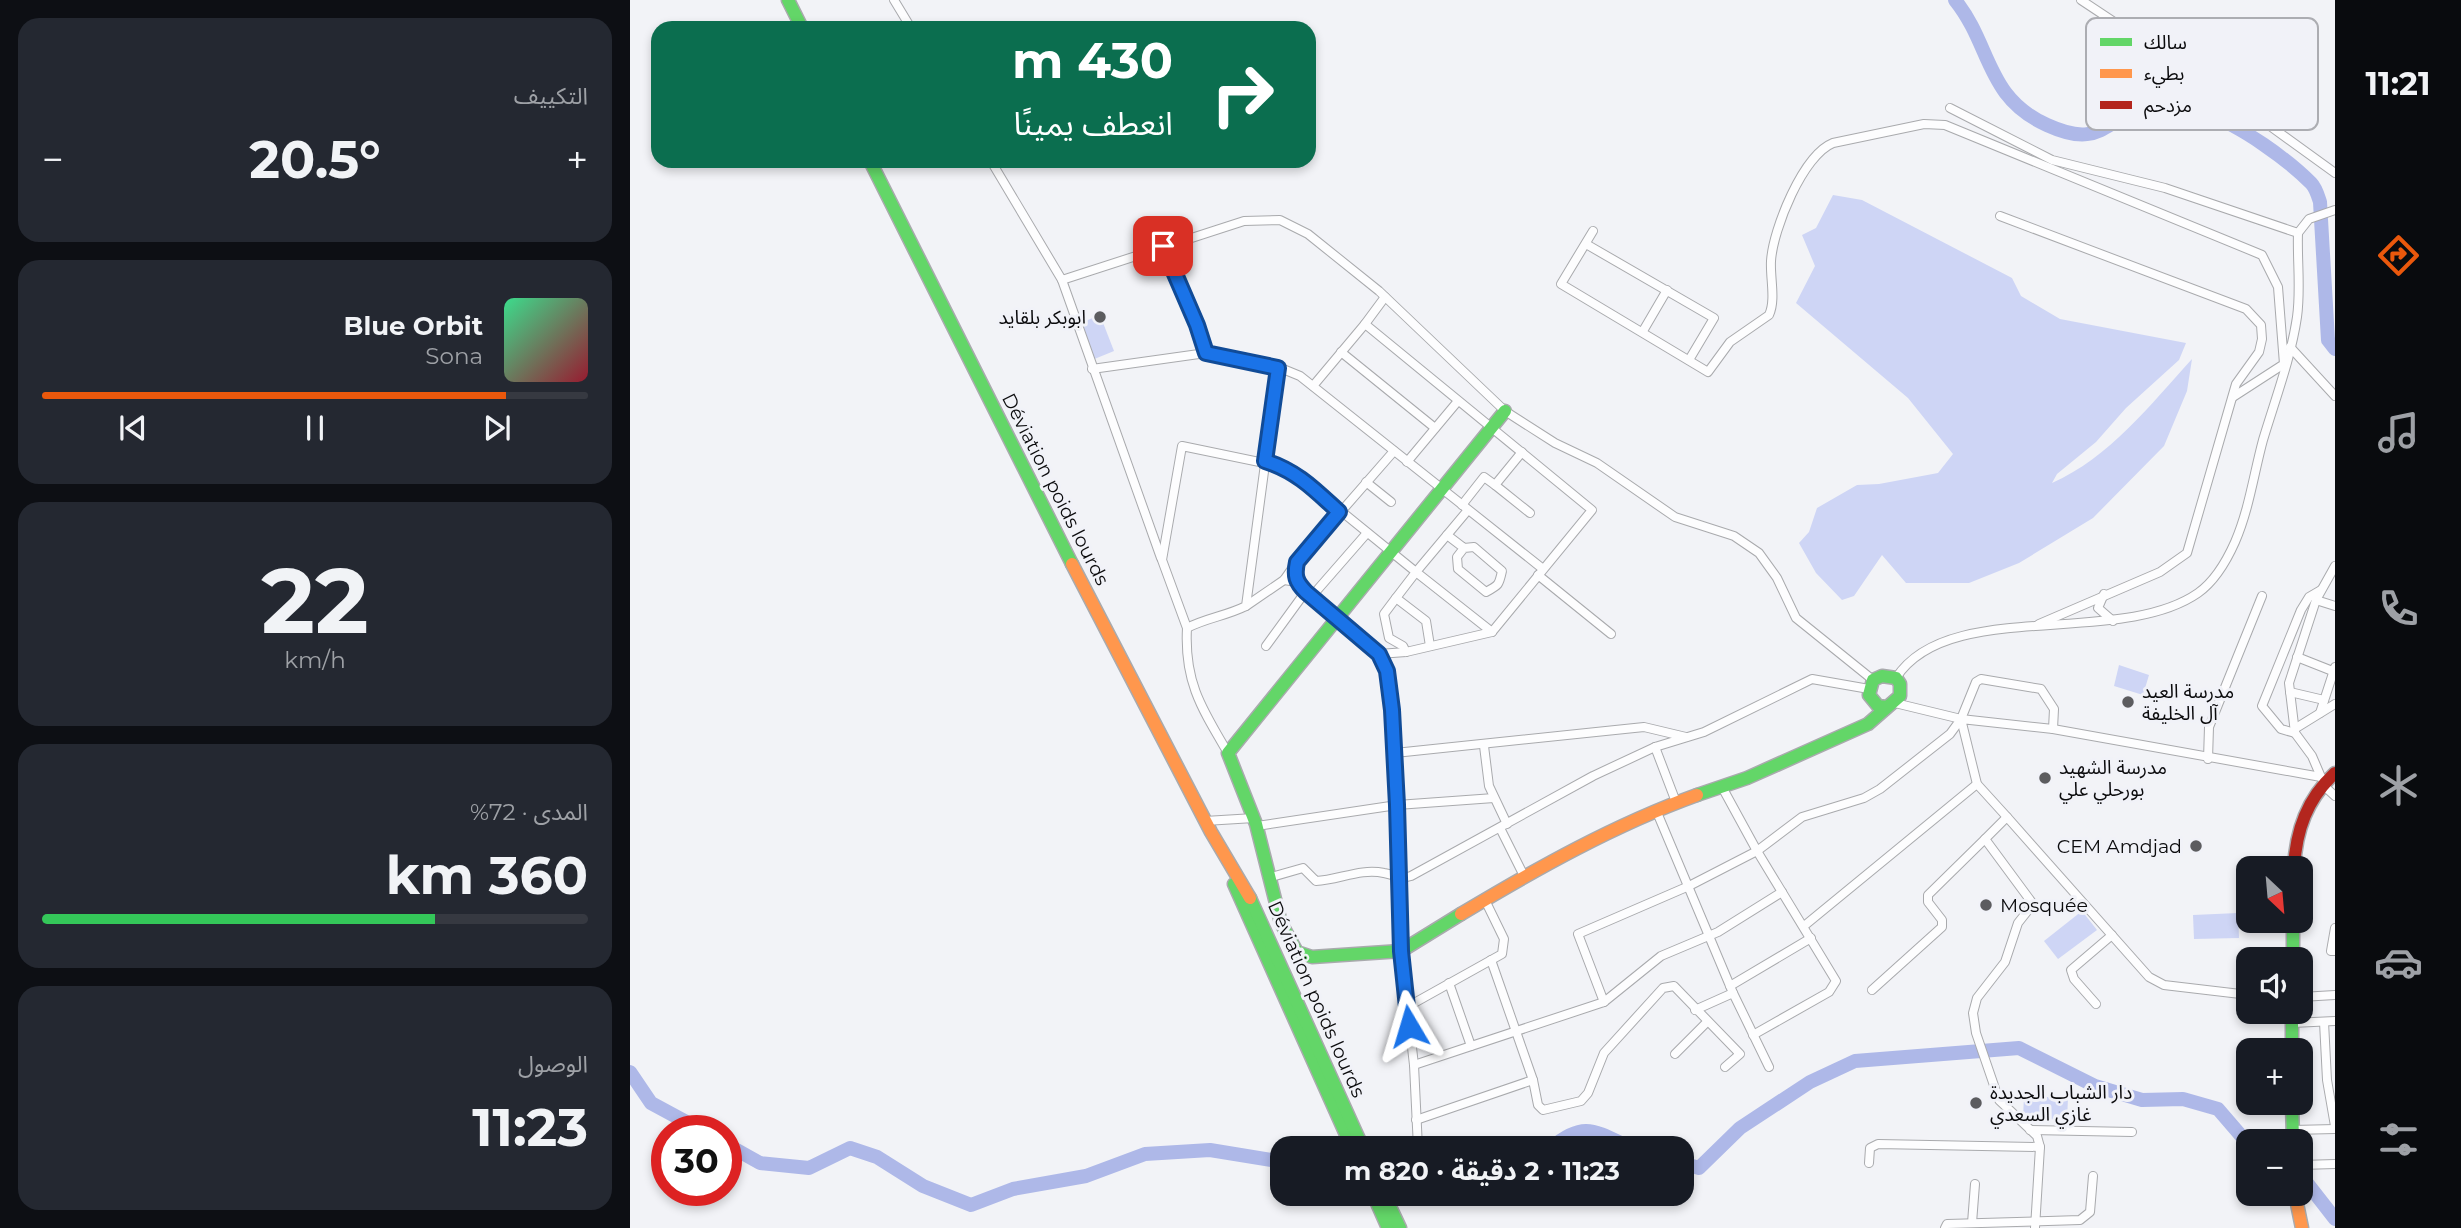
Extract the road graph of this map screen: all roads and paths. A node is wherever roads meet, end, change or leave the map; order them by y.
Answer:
1 (788, 0) edge
2 (894, 0) edge
3 (2081, 0) edge
4 (2108, 18) edge
5 (798, 21) edge
6 (907, 21) edge
7 (1950, 108) dead end
8 (2276, 130) edge
9 (874, 168) edge
10 (994, 168) edge
11 (2335, 173) edge
12 (2335, 210) edge
13 (2000, 216) dead end
14 (1593, 231) dead end
15 (2298, 233) junction
16 (1586, 244) junction
17 (1163, 246) junction
18 (1062, 280) junction
19 (1667, 290) junction
20 (1385, 297) junction
21 (1365, 324) junction
22 (1643, 331) junction
23 (2290, 347) junction
24 (1341, 352) junction
25 (1206, 353) junction
26 (1689, 360) junction
27 (2284, 364) junction
28 (1278, 368) junction
29 (1092, 369) junction
30 (1313, 386) junction
31 (2335, 396) edge
32 (2232, 397) junction
33 (1458, 401) junction
34 (1505, 411) junction
35 (1436, 428) junction
36 (1490, 428) junction
37 (1394, 451) junction
38 (1522, 452) junction
39 (1265, 461) junction
40 (1407, 462) junction
41 (1366, 482) junction
42 (1495, 485) junction
43 (1441, 490) junction
44 (1391, 502) dead end
45 (1465, 507) junction
46 (1339, 512) junction
47 (1530, 513) dead end
48 (1367, 533) junction
49 (1447, 535) junction
50 (1464, 548) junction
51 (1391, 552) junction
52 (1161, 560) junction
53 (1297, 562) junction
54 (2335, 566) edge
55 (1416, 572) junction
56 (1541, 572) junction
57 (1284, 580) junction
58 (1297, 582) junction
59 (2323, 589) junction
60 (1309, 594) junction
61 (2104, 594) junction
62 (2263, 596) dead end
63 (1396, 598) junction
64 (2316, 600) junction
65 (1245, 606) junction
66 (2335, 606) edge
67 (1337, 616) junction
68 (2113, 621) junction
69 (2034, 626) junction
70 (1187, 628) junction
71 (1492, 632) junction
72 (1611, 634) dead end
73 (1266, 646) dead end
74 (1430, 646) junction
75 (1406, 652) junction
76 (1379, 654) junction
77 (2297, 657) junction
78 (2335, 671) edge
79 (1896, 678) junction
80 (1871, 685) junction
81 (2290, 692) junction
82 (2324, 700) junction
83 (2335, 704) edge
84 (1891, 705) junction
85 (2320, 713) junction
86 (1961, 719) junction
87 (2053, 729) junction
88 (2296, 730) junction
89 (1687, 737) junction
90 (1484, 746) junction
91 (1656, 747) junction
92 (1228, 753) junction
93 (1395, 753) junction
94 (2208, 759) junction
95 (2326, 779) edge
96 (1977, 784) junction
97 (1723, 787) junction
98 (2335, 796) edge
99 (1494, 798) junction
100 (1676, 802) junction
101 (1397, 805) junction
102 (1656, 810) junction
103 (2007, 817) junction
104 (1256, 822) junction
105 (1503, 826) junction
106 (1208, 827) junction
107 (1985, 839) junction
108 (1757, 851) junction
109 (2295, 856) edge
110 (1524, 876) junction
111 (1268, 878) junction
112 (1400, 879) junction
113 (1689, 886) junction
114 (1782, 892) junction
115 (1485, 900) junction
116 (1804, 926) junction
117 (2335, 928) edge
118 (2112, 935) junction
119 (1709, 936) junction
120 (1811, 938) junction
121 (1401, 951) junction
122 (2335, 951) edge
123 (1491, 960) junction
124 (1449, 983) junction
125 (1732, 989) junction
126 (1872, 990) dead end
127 (2236, 993) edge
128 (2335, 995) edge
129 (2313, 996) edge
130 (1604, 1002) junction
131 (2096, 1004) dead end
132 (1407, 1007) junction
133 (1695, 1010) junction
134 (2313, 1020) edge
135 (2335, 1021) edge
136 (1707, 1022) junction
137 (2324, 1022) junction
138 (1515, 1031) junction
139 (1752, 1035) junction
140 (1471, 1046) junction
141 (1675, 1054) dead end
142 (1414, 1065) junction
143 (1725, 1067) dead end
144 (1769, 1067) dead end
145 (1533, 1080) junction
146 (1416, 1121) junction
147 (2335, 1127) edge
148 (2029, 1130) junction
149 (2313, 1131) edge
150 (2132, 1132) dead end
151 (1348, 1136) edge
152 (1358, 1136) edge
153 (1417, 1136) edge
154 (2040, 1147) junction
155 (1869, 1163) dead end
156 (2335, 1164) edge
157 (2313, 1165) edge
158 (2093, 1176) dead end
159 (1975, 1184) dead end
160 (1378, 1206) edge
161 (1390, 1206) edge
162 (2297, 1206) edge
163 (1972, 1223) junction
164 (2035, 1225) edge
165 (1388, 1228) edge
166 (1400, 1228) edge
167 (1945, 1228) edge
168 (2302, 1228) edge

1 - 5 main road
2 - 6 street
3 - 4 street
7 - 15 street
8 - 11 street
9 - 106 main road, Déviation poids lourds
10 - 18 street
12 - 15 street
13 - 32 street
14 - 16 street
15 - 23 street
16 - 19 street
16 - 22 street
17 - 18 street
17 - 20 street
17 - 25 street
18 - 29 street
19 - 22 street
19 - 26 street
20 - 21 street
20 - 34 street
21 - 24 street
21 - 33 street
22 - 26 street
23 - 27 street
23 - 31 street
24 - 30 street
24 - 35 street
25 - 28 street
25 - 29 street
26 - 27 street
27 - 32 street
27 - 68 street
28 - 30 street
28 - 39 street
29 - 52 street
30 - 37 street
32 - 61 street
33 - 35 street
33 - 36 street
34 - 36 main road
34 - 80 street
35 - 40 street
36 - 38 street
36 - 43 main road
37 - 40 street
37 - 41 street
38 - 42 street
38 - 56 street
39 - 46 street
39 - 52 street
39 - 65 street
40 - 43 street
41 - 44 street
41 - 46 street
42 - 45 street
42 - 47 street
43 - 45 street
43 - 51 main road
45 - 49 street
45 - 56 street
46 - 48 street
46 - 53 street
48 - 51 street
48 - 60 street
49 - 50 street
49 - 55 street
50 - 50 street
51 - 55 street
51 - 67 main road
52 - 70 street
53 - 57 street
53 - 58 street
54 - 59 street
55 - 63 street
55 - 71 street
56 - 71 street
56 - 72 street
57 - 58 street
57 - 65 street
58 - 60 street
59 - 64 street
59 - 88 street
60 - 67 street
60 - 73 street
61 - 68 street
61 - 69 street
62 - 94 street
63 - 74 street
63 - 75 street
64 - 66 street
64 - 77 street
65 - 70 street
67 - 76 street
67 - 92 main road
68 - 69 street
69 - 79 street
70 - 92 street
71 - 74 street
74 - 75 street
75 - 76 street
76 - 93 street
77 - 78 street
77 - 81 street
78 - 82 street
79 - 80 main road
79 - 84 main road
80 - 84 main road
80 - 89 street
81 - 82 street
81 - 88 street
82 - 85 street
83 - 85 street
84 - 86 street
84 - 97 main road
85 - 88 street
86 - 87 street
86 - 87 street
86 - 96 street
86 - 108 street
87 - 94 street
88 - 95 street
89 - 90 street
89 - 91 street
90 - 93 street
90 - 99 street
91 - 100 street
91 - 105 street
92 - 104 main road
93 - 101 street
94 - 95 street
95 - 98 street
95 - 109 main road
96 - 103 street
96 - 116 street
97 - 100 main road
97 - 108 street
99 - 101 street
99 - 105 street
100 - 102 main road
101 - 104 street
101 - 112 street
102 - 110 main road
102 - 113 street
103 - 107 street
103 - 118 street
104 - 106 street
104 - 111 main road
105 - 110 street
105 - 112 street
106 - 151 main road, Déviation poids lourds
106 - 152 main road, Déviation poids lourds
107 - 126 street
107 - 148 street
108 - 113 street
108 - 114 street
110 - 115 main road
111 - 112 street
111 - 121 main road
112 - 121 street
113 - 119 street
113 - 130 street
114 - 116 street
114 - 119 street
115 - 121 main road
115 - 123 street
116 - 120 street
117 - 122 street
118 - 127 street
118 - 131 street
119 - 125 street
119 - 130 street
120 - 125 street
120 - 139 street
121 - 132 street
123 - 124 street
123 - 138 street
124 - 132 street
124 - 140 street
125 - 133 street
125 - 139 street
128 - 129 street
130 - 138 street
132 - 142 street
133 - 136 street
133 - 145 street
134 - 137 street
135 - 137 street
136 - 141 street
136 - 143 street
137 - 147 street
138 - 140 street
138 - 145 street
139 - 144 street
140 - 142 street
142 - 146 street
145 - 146 street
146 - 153 street
147 - 149 street
148 - 150 street
148 - 154 street
154 - 155 street
154 - 164 street
156 - 157 street
158 - 164 street
159 - 163 street
160 - 165 main road
161 - 166 main road
162 - 168 main road
163 - 164 street
163 - 167 street

